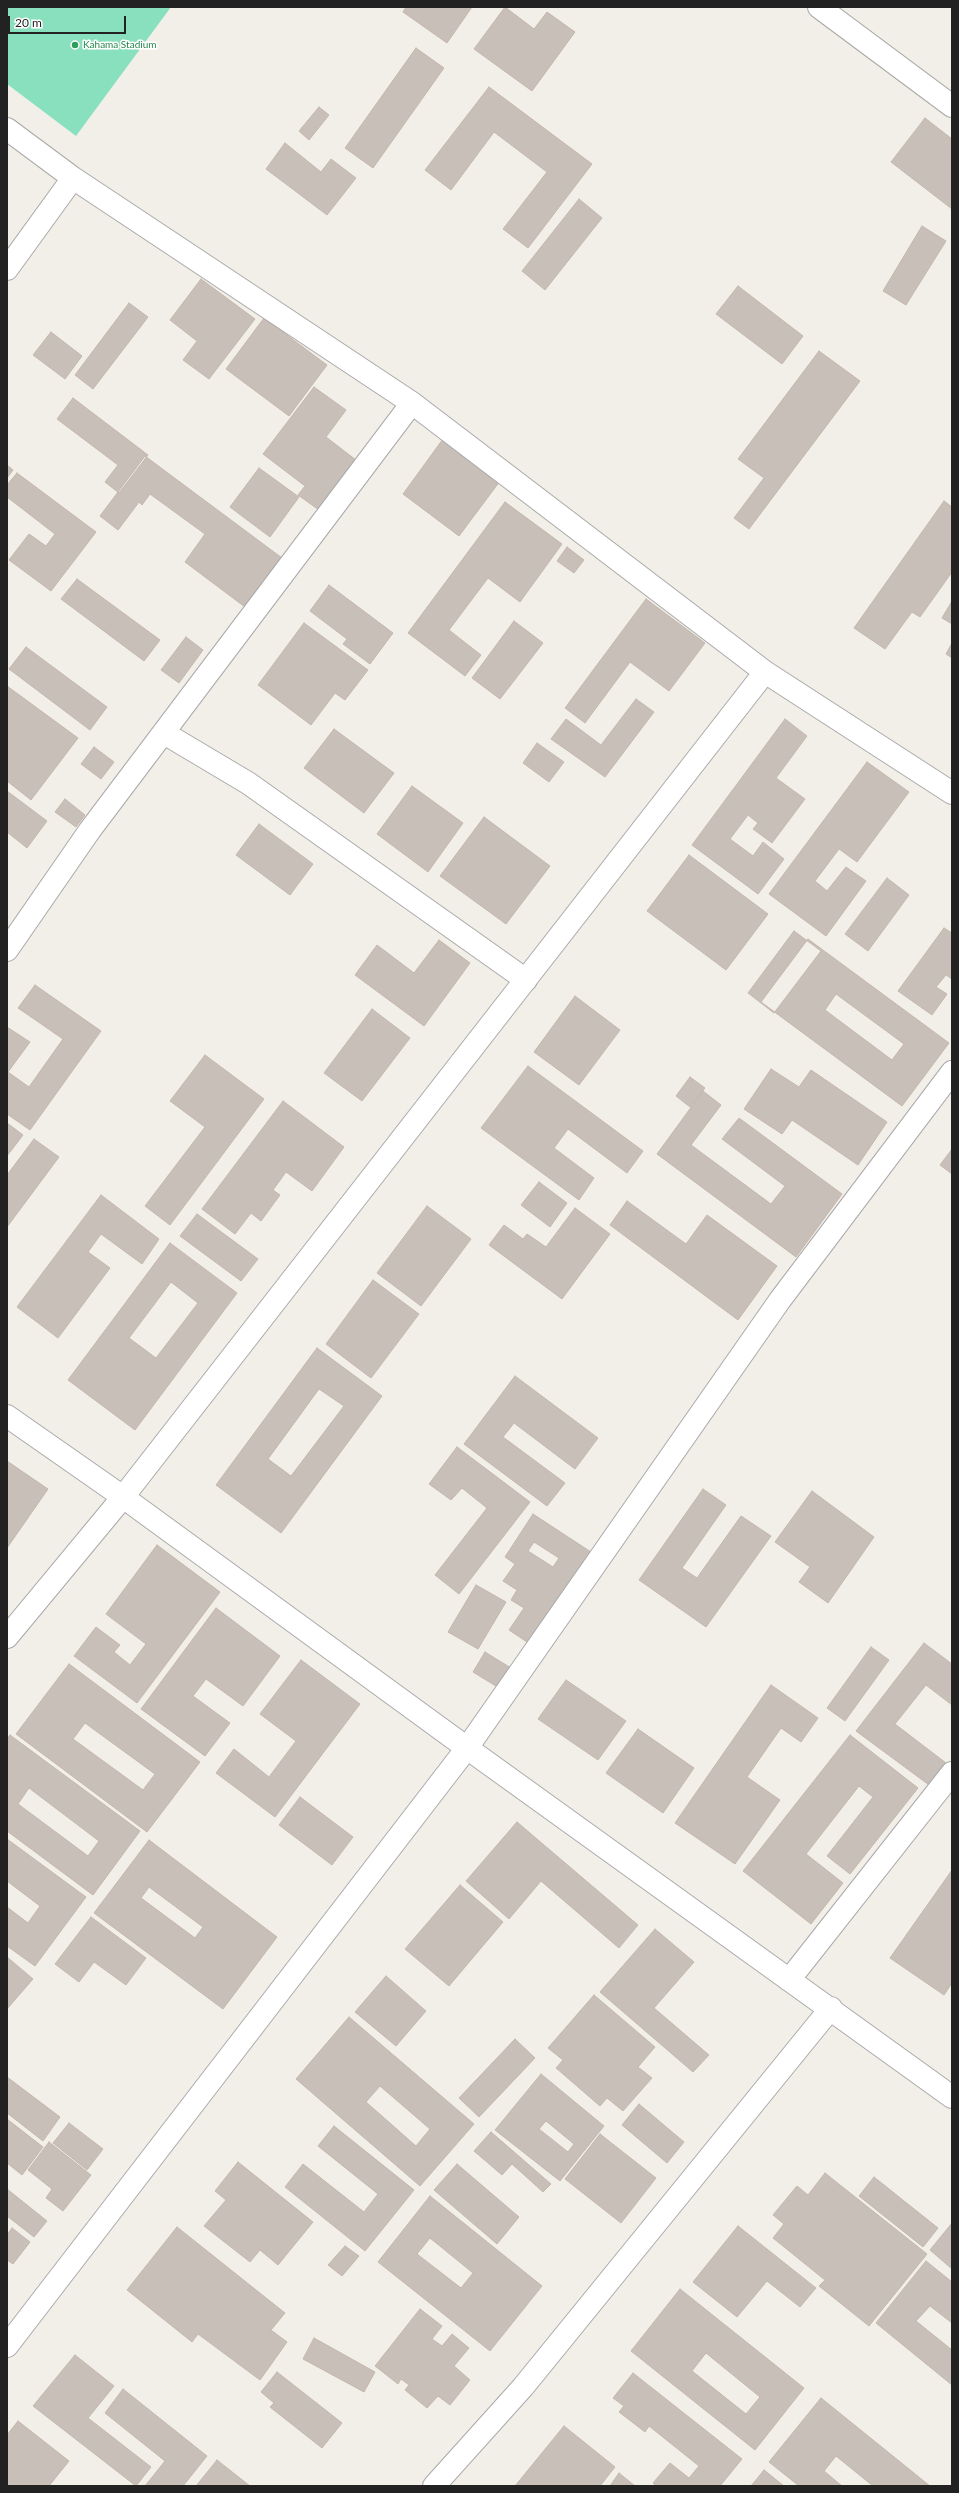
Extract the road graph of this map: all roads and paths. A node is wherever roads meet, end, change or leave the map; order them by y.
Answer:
1 (819, 7) edge
2 (952, 106) edge
3 (7, 129) edge
4 (73, 178) junction
5 (7, 269) edge
6 (412, 403) junction
7 (765, 672) junction
8 (164, 733) junction
9 (952, 793) edge
10 (7, 950) edge
11 (526, 980) junction
12 (952, 1072) edge
13 (7, 1416) edge
14 (123, 1496) junction
15 (7, 1637) edge
16 (466, 1748) junction
17 (952, 1774) edge
18 (789, 1980) junction
19 (831, 2008) junction
20 (952, 2097) edge
21 (7, 2346) edge
22 (434, 2486) edge

1 - 2 street
3 - 4 street
4 - 5 street
4 - 6 street
6 - 7 street
6 - 8 street
7 - 9 street
7 - 11 street
8 - 10 street
8 - 11 street
11 - 14 street
12 - 16 street
13 - 14 street
14 - 15 street
14 - 16 street
16 - 18 street
16 - 21 street
17 - 18 street
18 - 19 street
19 - 20 street
19 - 22 street

